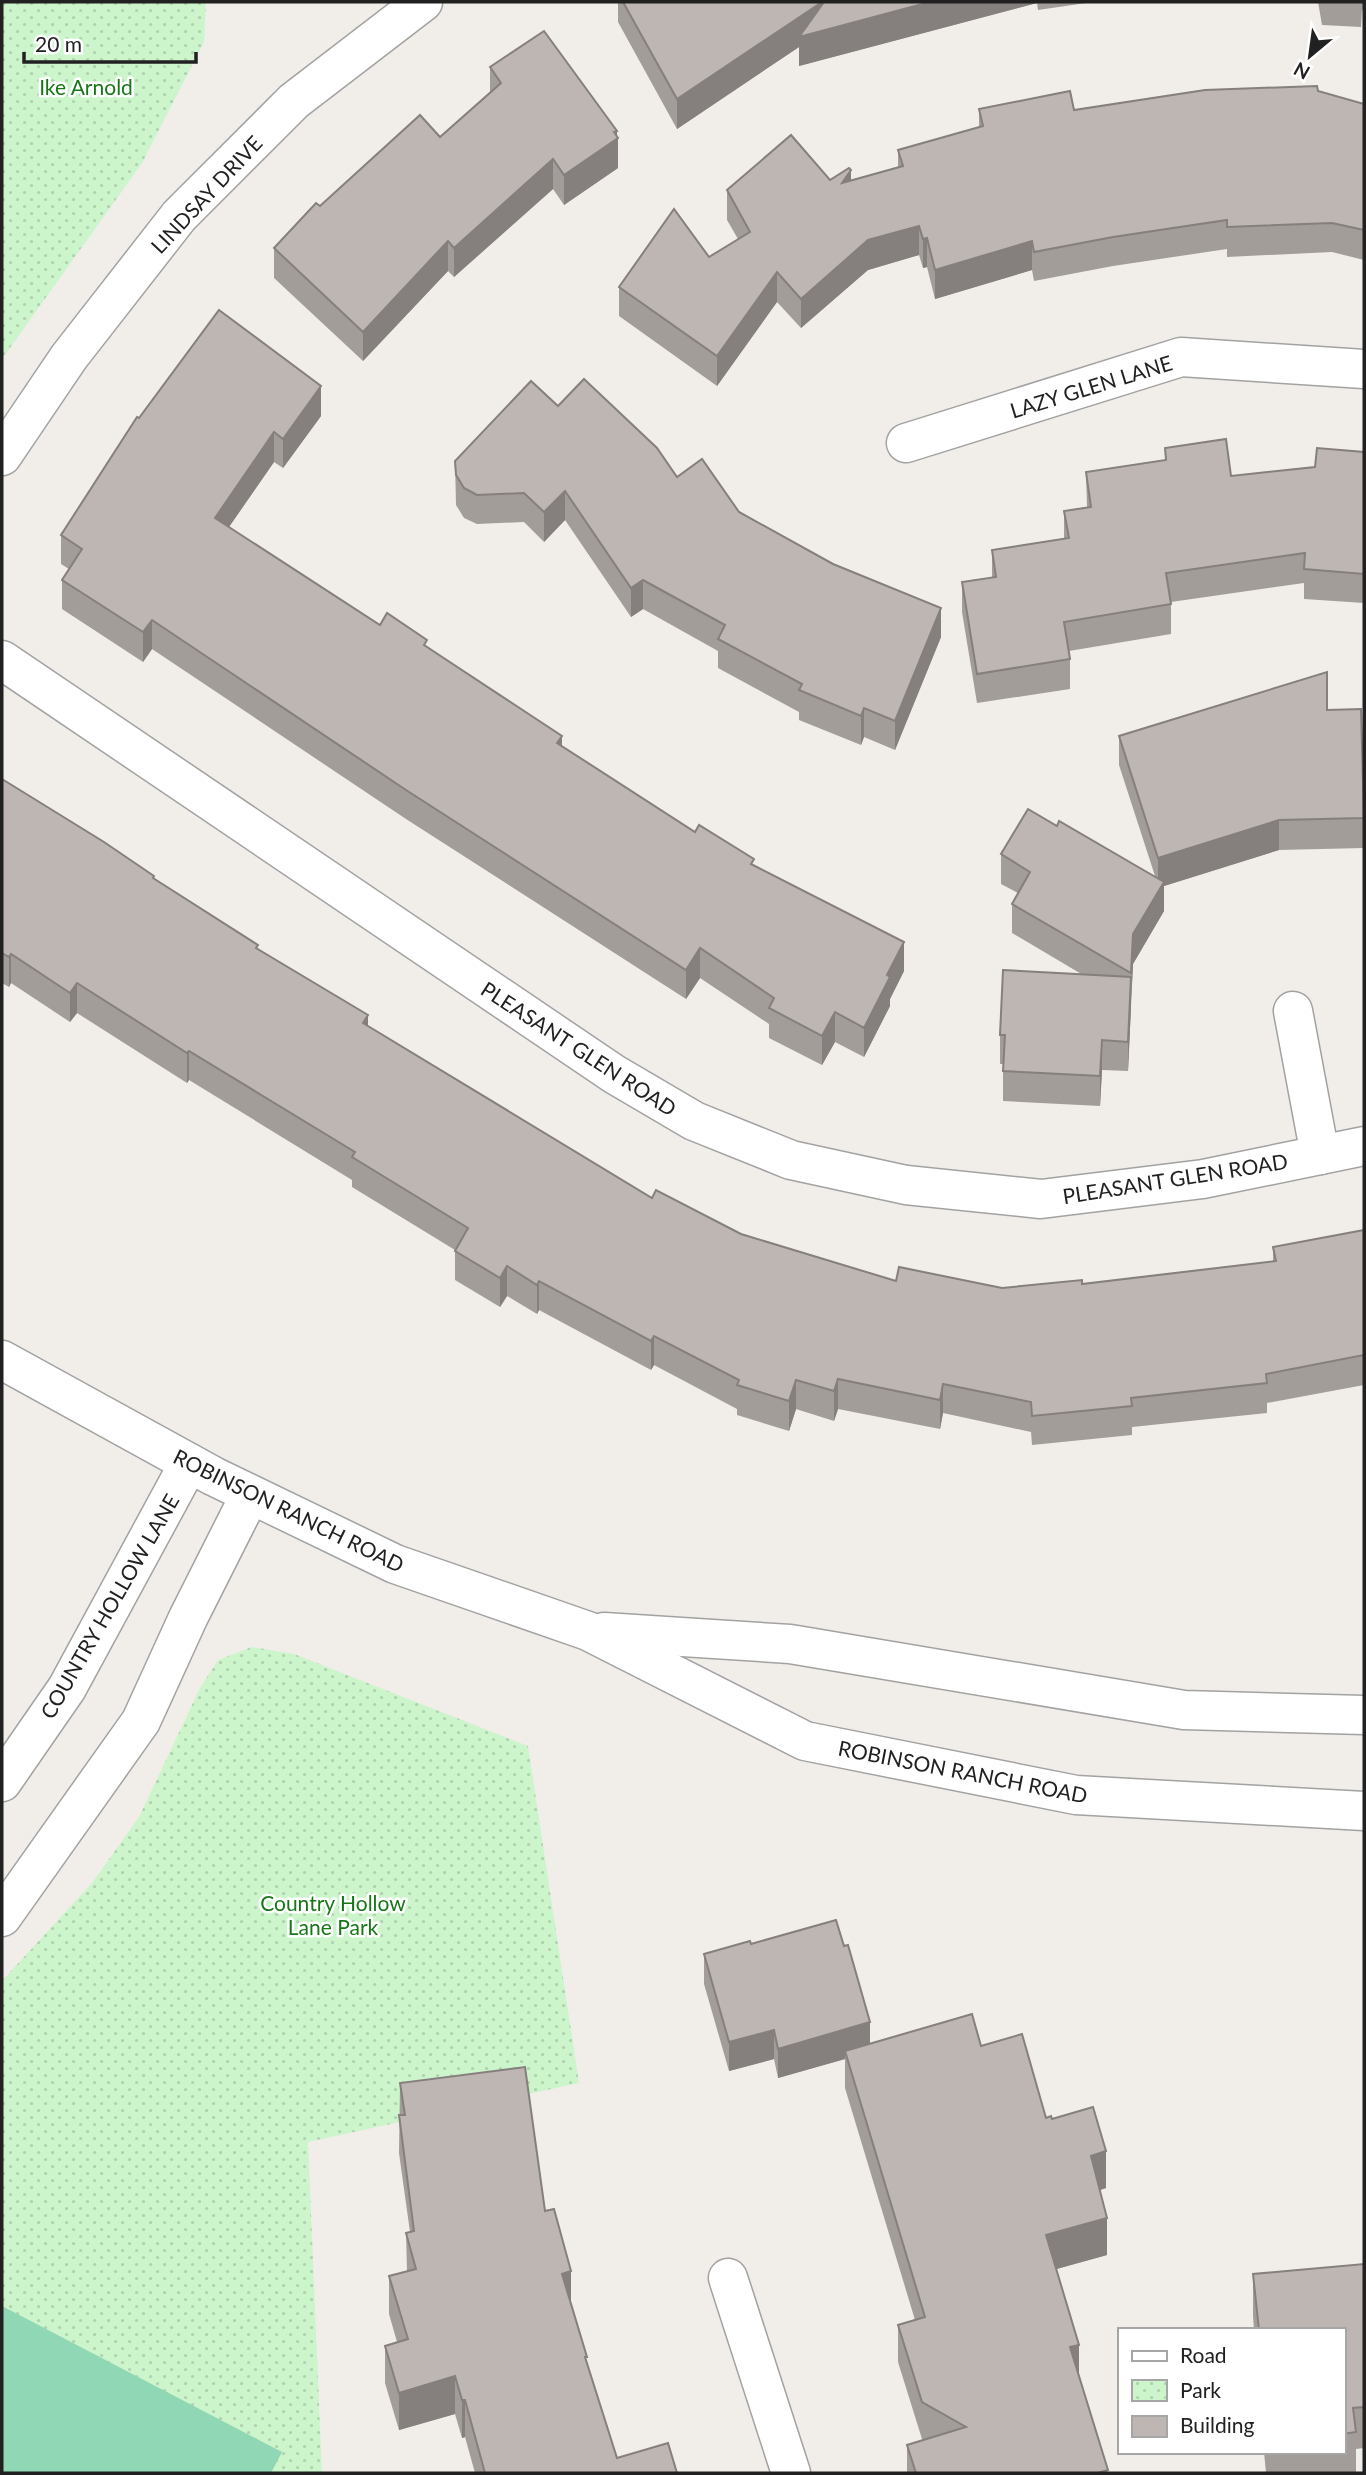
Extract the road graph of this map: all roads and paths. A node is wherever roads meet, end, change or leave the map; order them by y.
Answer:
1 (423, 2) edge
2 (1364, 369) edge
3 (906, 443) dead end
4 (2, 456) edge
5 (2, 660) edge
6 (1293, 1011) dead end
7 (1364, 1146) edge
8 (1320, 1155) junction
9 (2, 1360) edge
10 (190, 1463) junction
11 (250, 1495) junction
12 (588, 1631) junction
13 (1364, 1715) edge
14 (2, 1782) edge
15 (1364, 1811) edge
16 (2, 1917) edge
17 (728, 2277) dead end
18 (791, 2473) edge

1 - 4 street, LINDSAY DRIVE
2 - 3 street, LAZY GLEN LANE
5 - 8 street, PLEASANT GLEN ROAD
6 - 8 street
7 - 8 street, PLEASANT GLEN ROAD
9 - 10 street, ROBINSON RANCH ROAD
10 - 11 street, ROBINSON RANCH ROAD
10 - 14 street, COUNTRY HOLLOW LANE
11 - 12 street, ROBINSON RANCH ROAD
11 - 16 street
12 - 13 street, ROBINSON RANCH ROAD
12 - 15 street, ROBINSON RANCH ROAD
17 - 18 street

